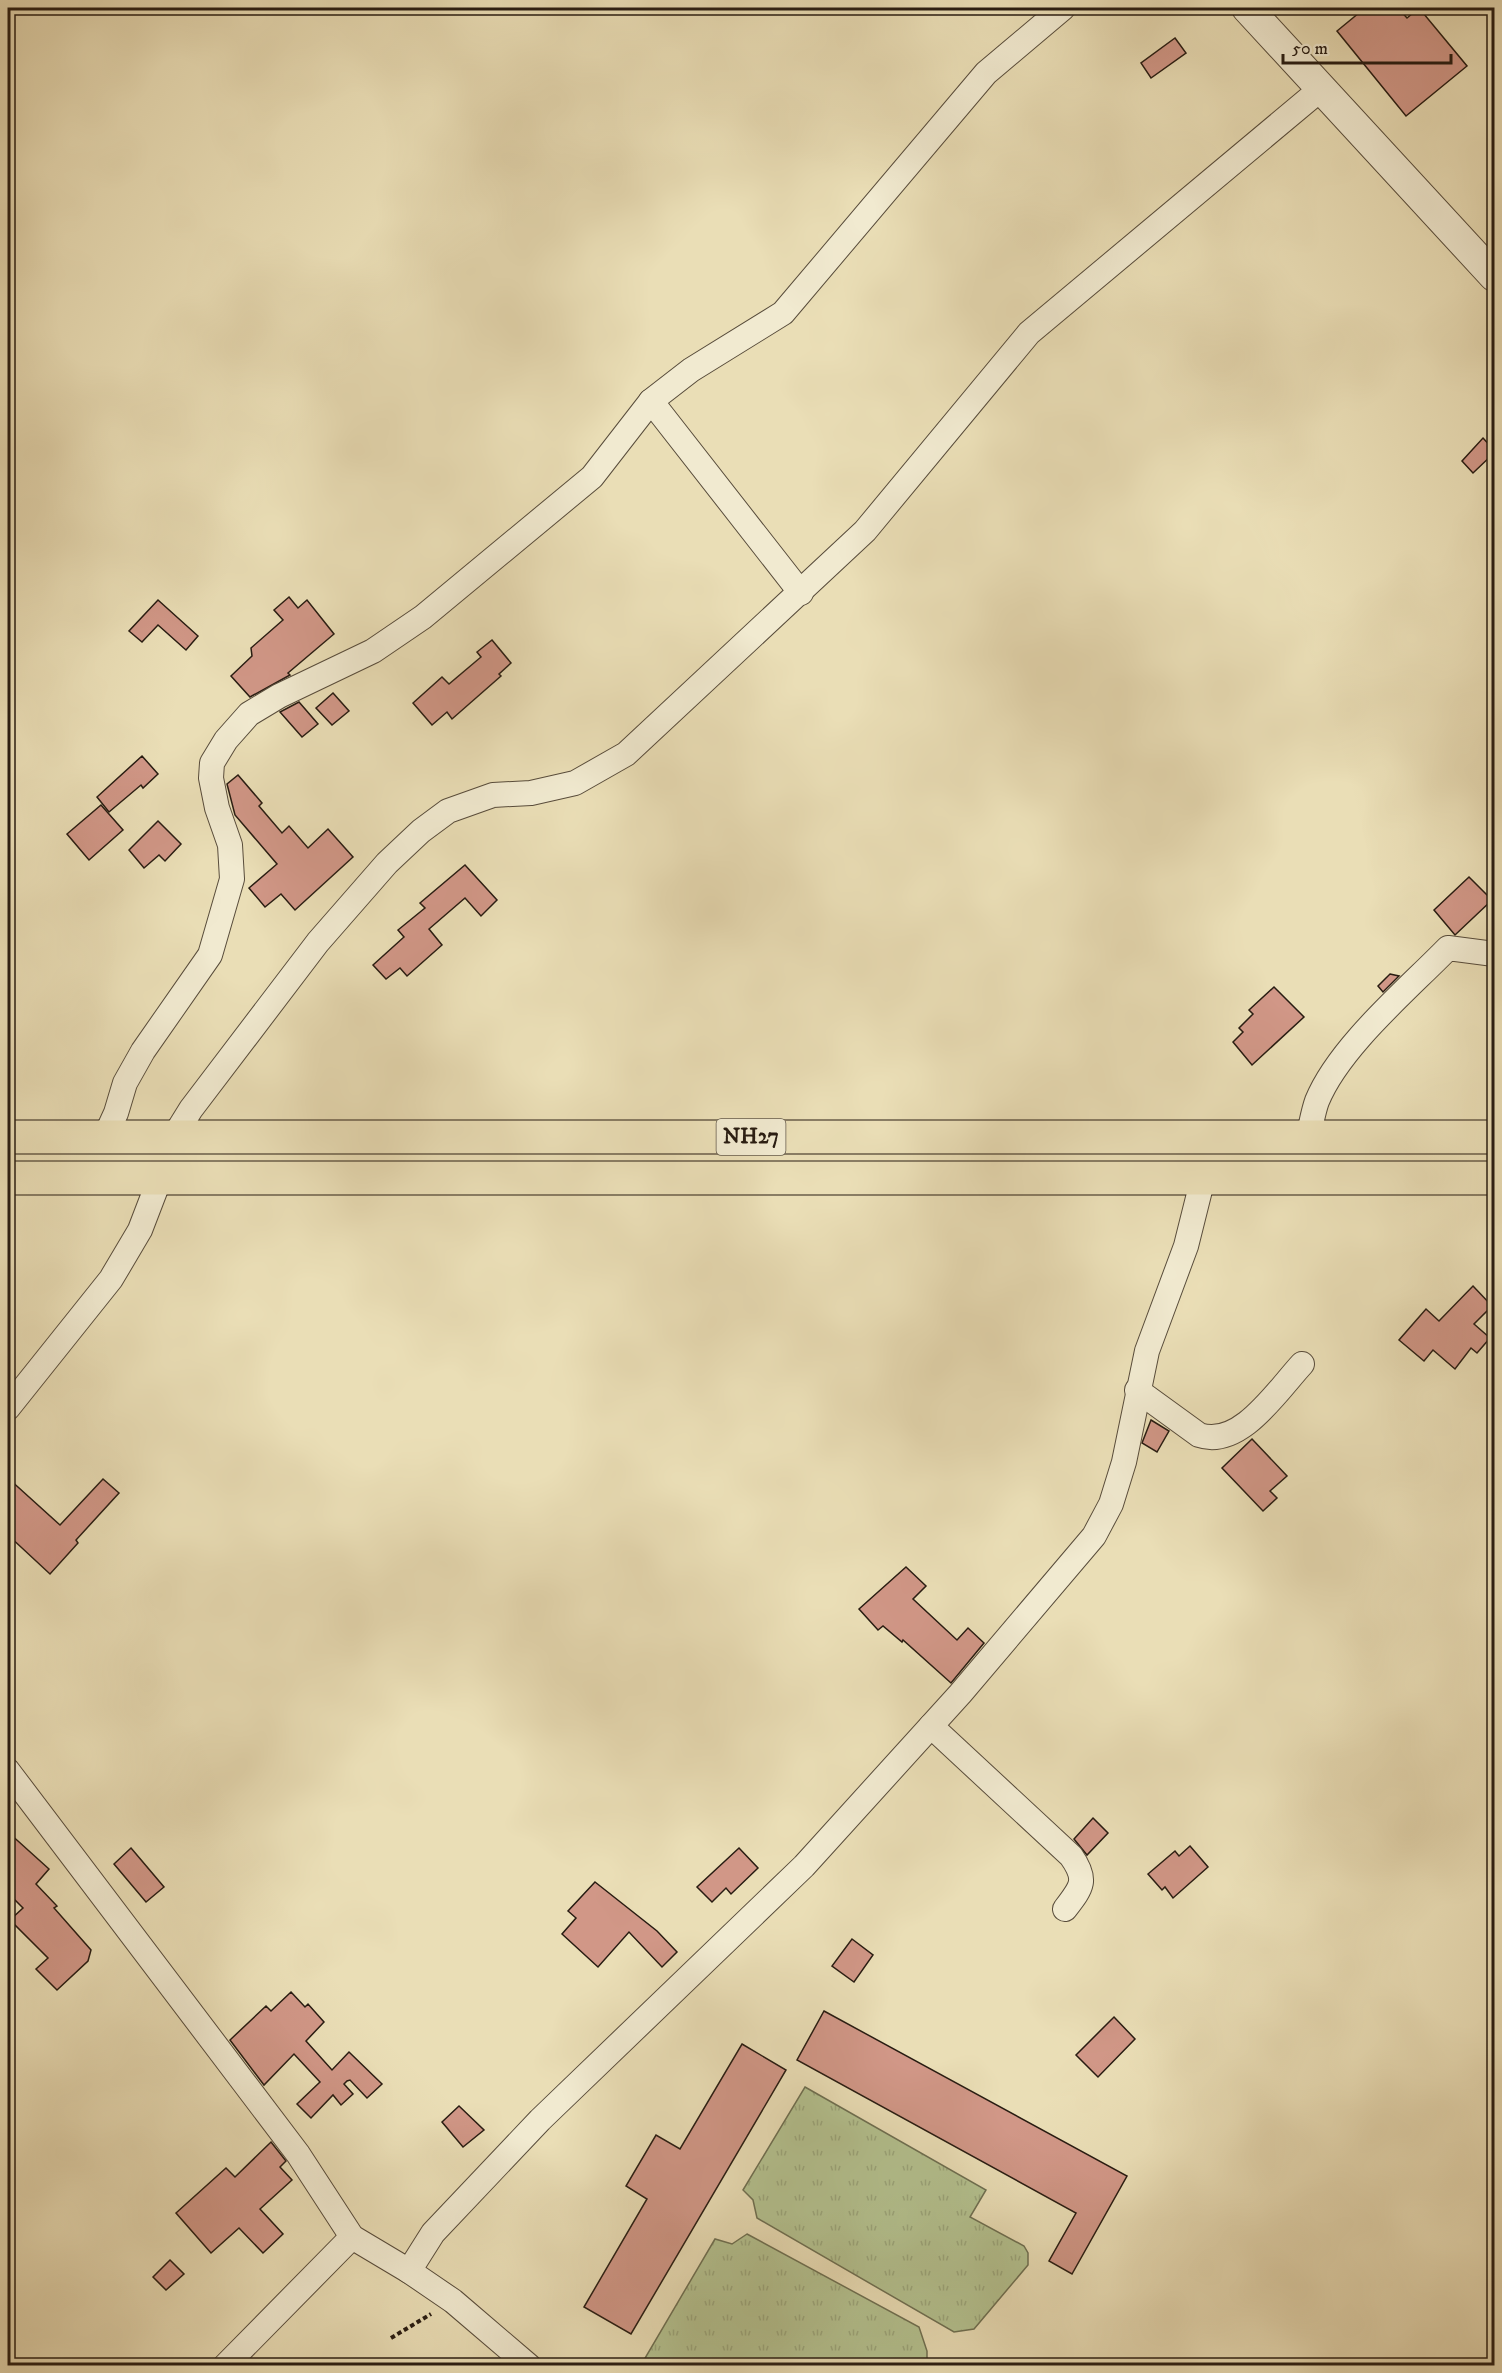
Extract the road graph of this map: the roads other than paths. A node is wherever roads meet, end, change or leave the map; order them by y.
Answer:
1 (1063, 8) edge
2 (1247, 8) edge
3 (1322, 88) junction
4 (1494, 276) edge
5 (651, 401) junction
6 (801, 593) junction
7 (1494, 954) edge
8 (8, 1137) edge
9 (105, 1137) junction
10 (1308, 1137) junction
11 (1494, 1137) edge
12 (173, 1138) junction
13 (8, 1178) edge
14 (160, 1178) junction
15 (1203, 1178) junction
16 (1494, 1178) edge
17 (1302, 1364) dead end
18 (1137, 1390) junction
19 (8, 1408) edge
20 (931, 1726) junction
21 (8, 1771) edge
22 (1065, 1909) dead end
23 (352, 2237) junction
24 (409, 2271) junction
25 (225, 2366) edge
26 (529, 2366) edge

1 - 5 street
2 - 3 street
3 - 4 street
3 - 6 street
5 - 6 street
5 - 9 street
6 - 12 street
7 - 10 street
8 - 9 highway, NH27
9 - 12 highway, NH27
10 - 11 highway, NH27
10 - 12 highway, NH27
13 - 14 highway, NH27
14 - 15 highway, NH27
14 - 19 street
15 - 16 highway, NH27
15 - 18 street
17 - 18 street
18 - 20 street
20 - 22 street
20 - 24 street
21 - 23 street
23 - 24 street
23 - 25 street
24 - 26 street

